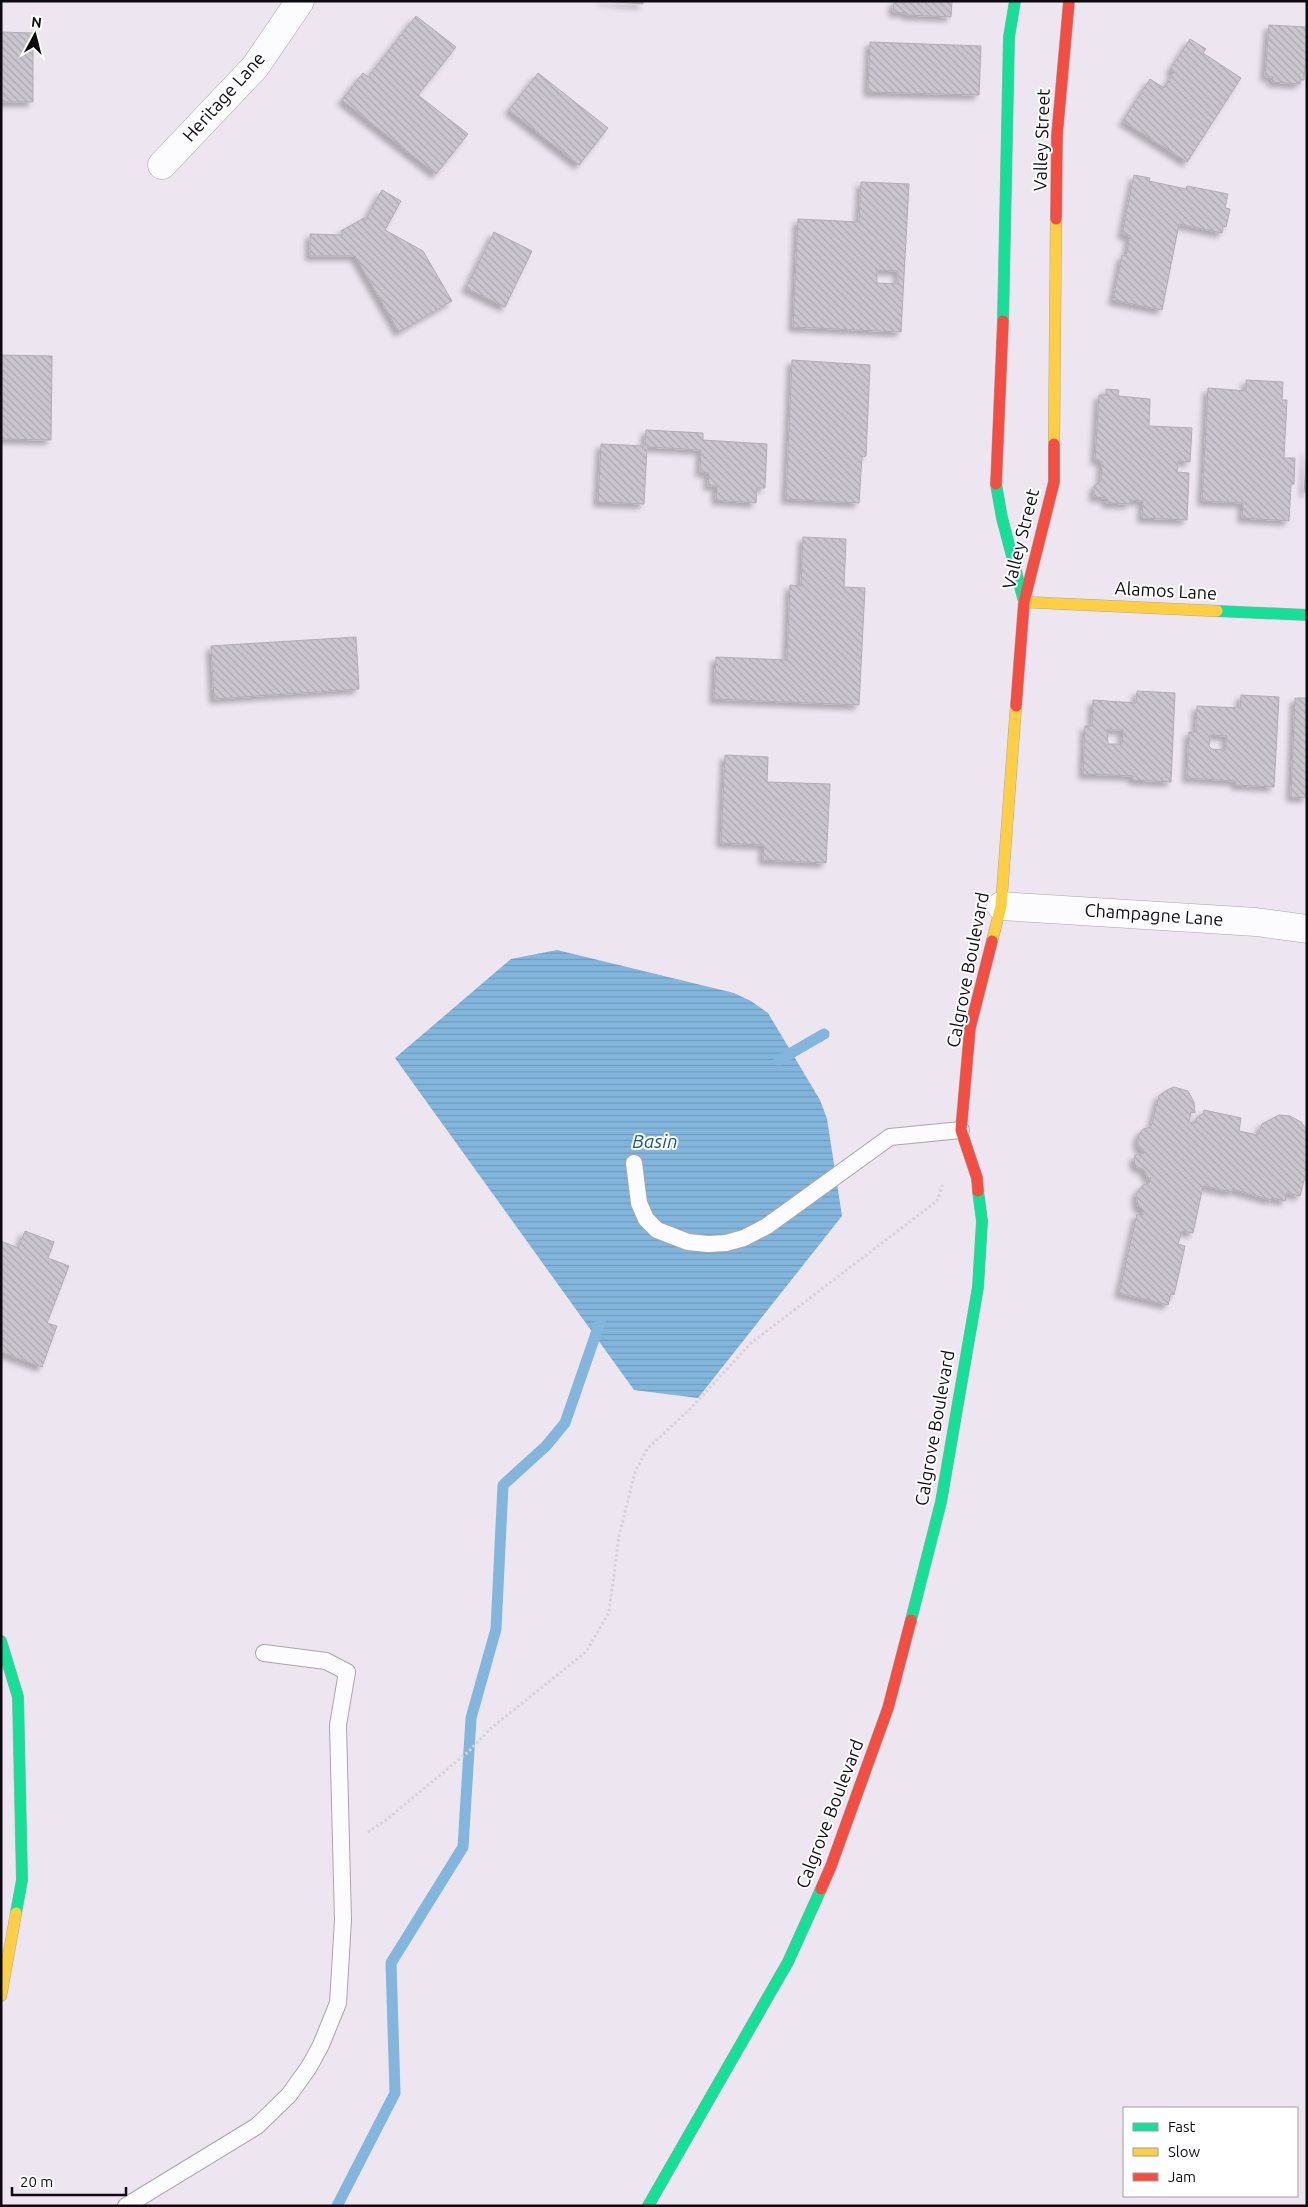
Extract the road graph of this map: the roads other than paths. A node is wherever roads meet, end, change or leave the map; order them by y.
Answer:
1 (300, 1) edge
2 (1015, 1) edge
3 (1069, 1) edge
4 (162, 165) dead end
5 (1024, 602) junction
6 (1307, 615) edge
7 (1001, 906) junction
8 (1307, 929) edge
9 (962, 1130) junction
10 (634, 1163) dead end
11 (1, 1641) edge
12 (264, 1653) dead end
13 (1, 1996) edge
14 (126, 2206) edge
15 (648, 2206) edge

1 - 4 street, Heritage Lane
2 - 5 street, Valley Street
3 - 5 street, Valley Street
5 - 6 street, Alamos Lane
5 - 7 street, Calgrove Boulevard
7 - 8 street, Champagne Lane
7 - 9 street, Calgrove Boulevard
9 - 10 lane
9 - 15 street, Calgrove Boulevard
11 - 13 street
12 - 14 lane

